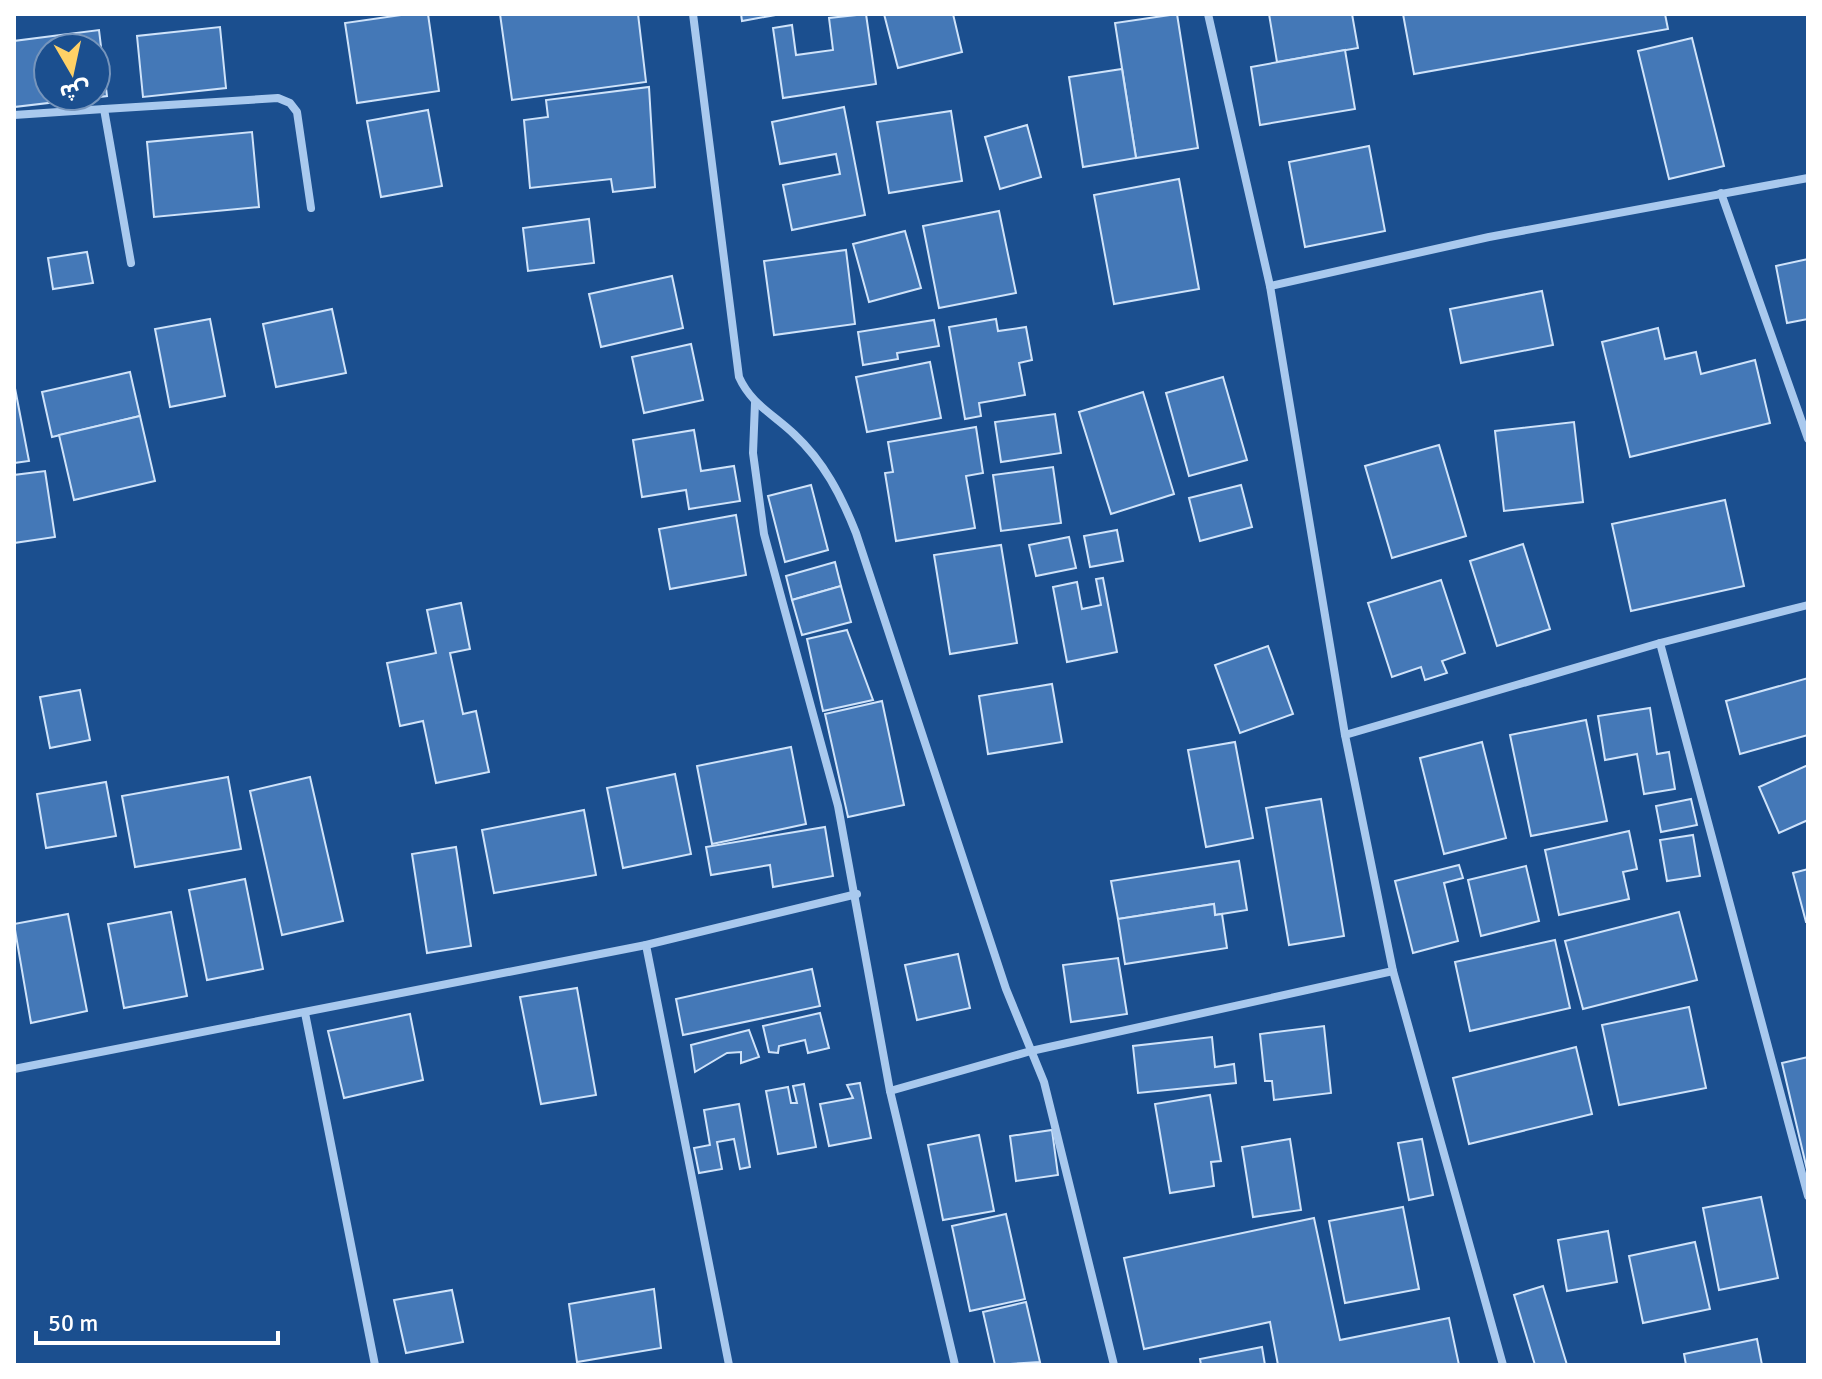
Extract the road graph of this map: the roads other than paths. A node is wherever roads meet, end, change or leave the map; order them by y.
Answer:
1 (693, 14) edge
2 (1208, 14) edge
3 (112, 108) edge
4 (59, 112) edge
5 (105, 112) edge
6 (14, 115) edge
7 (1808, 178) edge
8 (1721, 193) junction
9 (311, 208) dead end
10 (131, 263) dead end
11 (1270, 286) junction
12 (755, 403) junction
13 (1808, 439) edge
14 (1808, 605) edge
15 (1660, 643) junction
16 (1345, 735) junction
17 (857, 894) junction
18 (646, 945) junction
19 (1393, 971) junction
20 (305, 1013) junction
21 (1031, 1051) junction
22 (14, 1069) edge
23 (890, 1091) junction
24 (1808, 1196) edge
25 (375, 1365) edge
26 (729, 1365) edge
27 (955, 1365) edge
28 (1114, 1365) edge
29 (1503, 1365) edge

1 - 12 street
2 - 11 street
3 - 9 street
4 - 6 street
5 - 10 street
7 - 8 street
8 - 11 street
8 - 13 street
11 - 16 street
12 - 17 street
12 - 21 street
14 - 15 street
15 - 16 street
15 - 24 street
16 - 19 street
17 - 18 street
17 - 23 street
18 - 20 street
18 - 26 street
19 - 21 street
19 - 29 street
20 - 22 street
20 - 25 street
21 - 23 street
21 - 28 street
23 - 27 street

